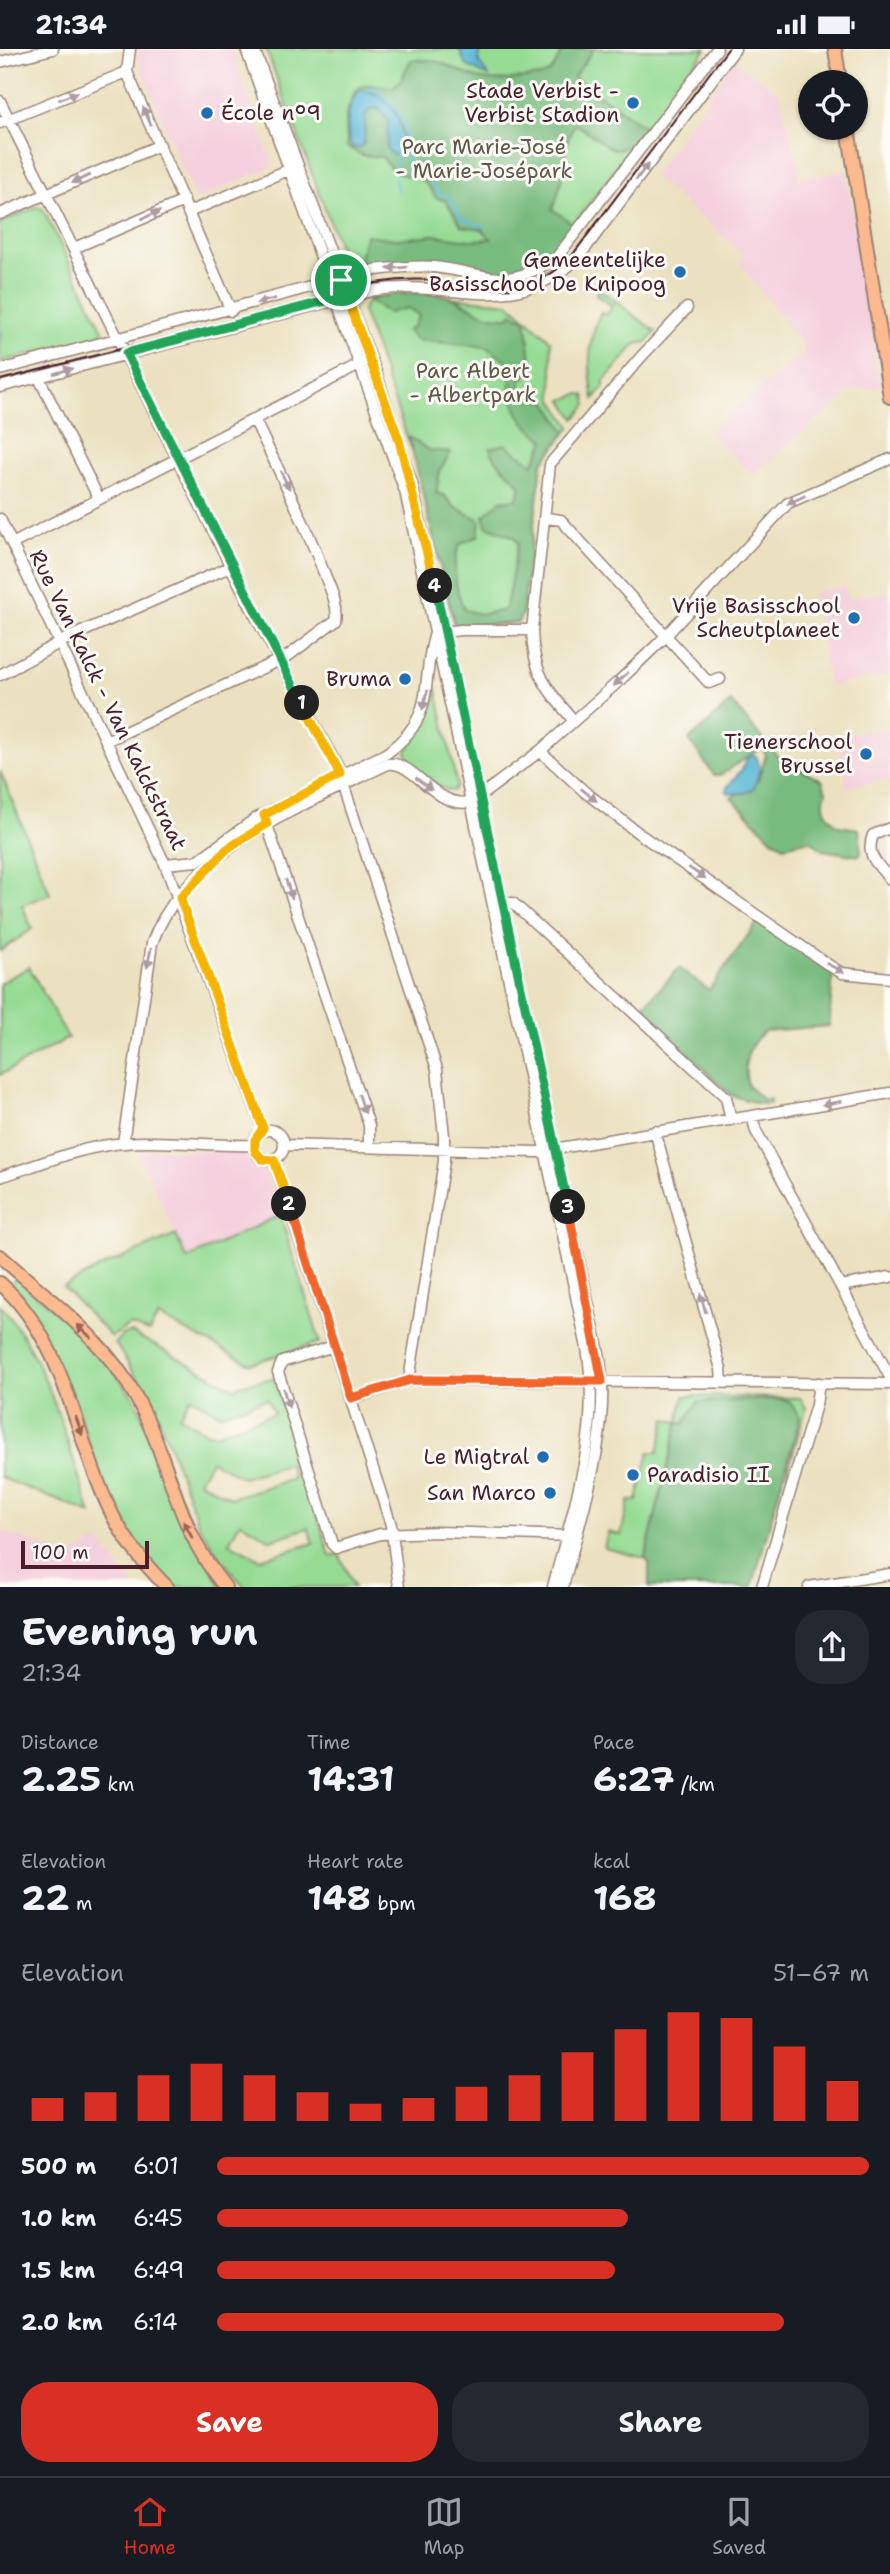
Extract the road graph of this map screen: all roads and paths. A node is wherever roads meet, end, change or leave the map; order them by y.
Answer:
1 (53, 49) edge
2 (130, 49) edge
3 (246, 49) edge
4 (254, 49) edge
5 (717, 49) edge
6 (735, 49) edge
7 (835, 49) edge
8 (0, 62) edge
9 (839, 70) edge
10 (127, 72) junction
11 (0, 100) edge
12 (5, 121) edge
13 (850, 140) edge
14 (160, 145) junction
15 (294, 167) junction
16 (47, 194) junction
17 (184, 201) junction
18 (189, 212) junction
19 (0, 214) edge
20 (74, 249) junction
21 (336, 281) junction
22 (342, 297) junction
23 (687, 309) dead end
24 (231, 311) junction
25 (119, 339) junction
26 (126, 353) junction
27 (888, 360) edge
28 (366, 361) junction
29 (0, 370) edge
30 (39, 377) junction
31 (0, 387) edge
32 (890, 397) edge
33 (254, 419) junction
34 (178, 459) junction
35 (890, 460) edge
36 (99, 499) junction
37 (546, 518) junction
38 (0, 519) edge
39 (12, 544) junction
40 (232, 566) junction
41 (532, 630) junction
42 (440, 633) junction
43 (666, 635) junction
44 (59, 643) junction
45 (280, 660) junction
46 (0, 675) edge
47 (720, 679) dead end
48 (574, 721) junction
49 (106, 741) junction
50 (399, 744) junction
51 (540, 751) junction
52 (402, 765) junction
53 (340, 775) junction
54 (344, 786) junction
55 (476, 799) junction
56 (265, 820) junction
57 (890, 828) edge
58 (165, 864) junction
59 (890, 879) edge
60 (180, 898) junction
61 (498, 903) junction
62 (890, 978) edge
63 (890, 1093) edge
64 (752, 1116) junction
65 (731, 1120) junction
66 (264, 1131) junction
67 (655, 1131) junction
68 (123, 1143) junction
69 (254, 1145) junction
70 (284, 1145) junction
71 (369, 1147) junction
72 (444, 1149) junction
73 (551, 1150) junction
74 (274, 1160) junction
75 (0, 1177) edge
76 (0, 1256) edge
77 (890, 1277) edge
78 (0, 1283) edge
79 (841, 1286) junction
80 (334, 1346) junction
81 (890, 1377) edge
82 (410, 1380) junction
83 (597, 1382) junction
84 (722, 1382) junction
85 (819, 1383) junction
86 (890, 1384) edge
87 (351, 1398) junction
88 (393, 1534) junction
89 (571, 1536) junction
90 (890, 1574) edge
91 (167, 1587) edge
92 (225, 1587) edge
93 (399, 1587) edge
94 (553, 1587) edge
95 (563, 1587) edge
96 (762, 1587) edge
97 (809, 1587) edge

1 - 8 street
2 - 10 street
3 - 15 street
4 - 15 street
5 -> 21 street
22 -> 6 street
7 - 9 main road
12 -> 10 street
14 -> 10 street
11 - 12 street
12 - 16 street
13 - 27 main road
14 -> 16 street
14 - 17 street
15 - 18 street
15 - 21 street
16 - 19 street
16 - 20 street
17 - 18 street
20 -> 17 street
18 - 24 street
20 - 25 street
21 - 22 street
21 -> 24 street
22 - 26 street
22 - 28 street
23 - 37 street
24 - 25 street
25 - 26 street
25 - 29 street
30 -> 26 street
26 - 34 street
27 - 32 main road
28 - 33 street
28 - 42 street
30 - 31 street
30 - 36 street
33 - 34 street
33 -> 45 street
34 - 36 street
34 - 40 street
35 -> 43 street
36 - 39 street
37 - 41 street
37 - 43 street
38 - 39 street, Rue Van Kalck - Van Kalckstraat
39 - 44 street, Rue Van Kalck - Van Kalckstraat
40 - 44 street
40 - 45 street
41 - 42 street
41 - 48 street
42 -> 50 street
42 - 55 street
43 - 47 street
43 -> 48 street
44 - 46 street
44 - 49 street, Rue Van Kalck - Van Kalckstraat
45 - 49 street
45 - 53 street
48 - 51 street
49 - 58 street, Rue Van Kalck - Van Kalckstraat
50 - 52 street
50 - 53 street
51 - 55 street
51 -> 62 street
52 - 54 street
52 -> 55 street
53 - 54 street
53 - 56 street
54 - 56 street
54 - 72 street
55 - 61 street
56 - 58 street
56 - 60 street
56 -> 71 street
57 - 59 street
58 - 60 street, Rue Van Kalck - Van Kalckstraat
60 - 66 street, Rue Van Kalck - Van Kalckstraat
60 -> 68 street
61 - 65 street
61 - 73 street
63 -> 64 street
64 - 65 street
64 - 79 street
65 - 67 street
66 - 69 street
66 - 70 street
67 - 73 street
84 -> 67 street
68 - 69 street
68 - 75 street
69 - 74 street
70 - 71 street
70 - 74 street
71 - 72 street
72 - 73 street
72 - 82 street
73 - 83 street
74 - 80 street
92 -> 76 main road
77 - 79 street
78 -> 91 main road
79 - 81 street
80 - 87 street
80 -> 88 street
82 - 83 street
82 - 87 street
83 - 84 street
83 - 89 street
84 - 85 street
85 - 86 street
85 - 96 street
87 - 88 street
88 - 89 street
88 - 93 street
89 - 94 street
89 - 95 street
90 - 97 street

